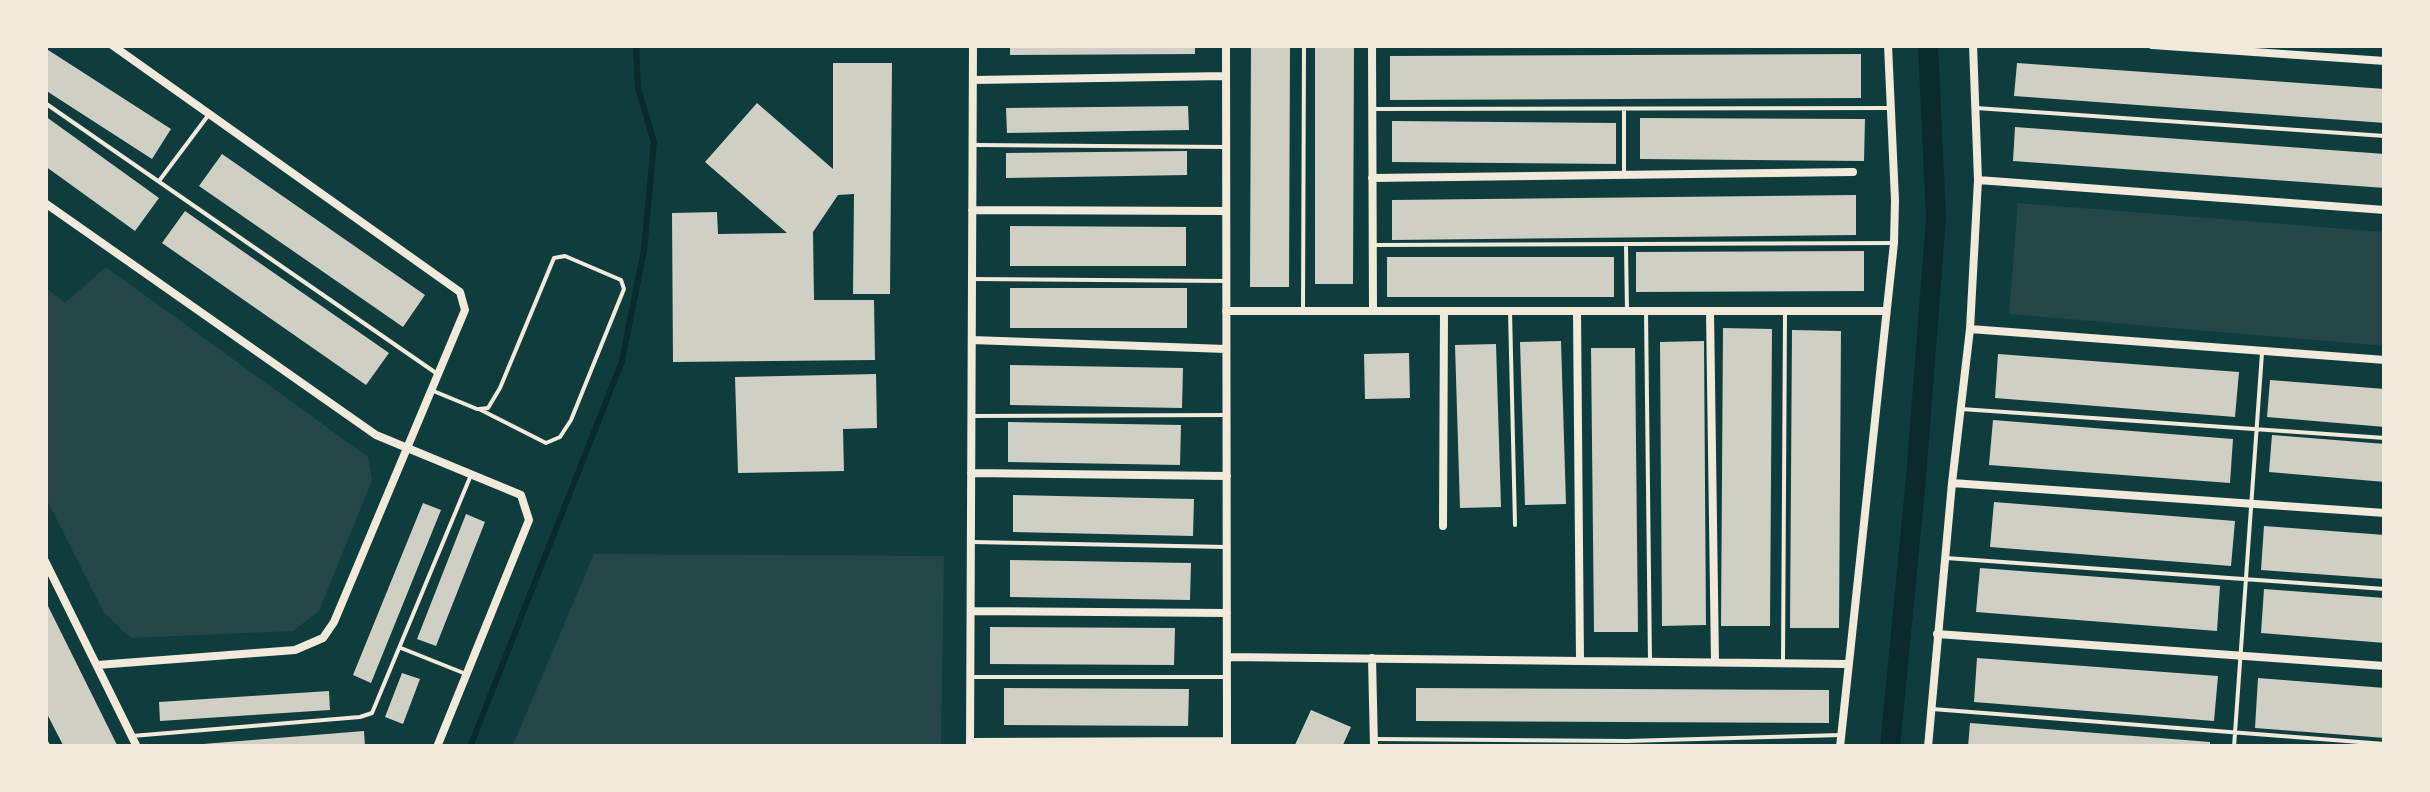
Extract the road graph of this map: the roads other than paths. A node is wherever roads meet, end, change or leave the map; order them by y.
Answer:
1 (112, 45) edge
2 (974, 45) edge
3 (1226, 45) edge
4 (1304, 45) edge
5 (1372, 45) edge
6 (1888, 45) edge
7 (1973, 45) edge
8 (2152, 45) edge
9 (2385, 61) edge
10 (1226, 76) junction
11 (973, 80) junction
12 (45, 102) edge
13 (1891, 108) junction
14 (1974, 108) junction
15 (1372, 109) junction
16 (1624, 109) junction
17 (210, 112) junction
18 (2385, 136) edge
19 (973, 145) junction
20 (1226, 147) junction
21 (1854, 172) dead end
22 (1624, 173) junction
23 (1372, 178) junction
24 (1978, 180) junction
25 (158, 181) junction
26 (49, 206) edge
27 (972, 210) junction
28 (2385, 210) edge
29 (1226, 211) junction
30 (45, 218) edge
31 (1894, 243) junction
32 (1626, 244) junction
33 (1373, 245) junction
34 (972, 279) junction
35 (1226, 281) junction
36 (1226, 311) junction
37 (1303, 311) junction
38 (1373, 311) junction
39 (1444, 311) junction
40 (1510, 311) junction
41 (1577, 311) junction
42 (1627, 311) junction
43 (1646, 311) junction
44 (1710, 311) junction
45 (1786, 311) junction
46 (1885, 311) junction
47 (1970, 328) junction
48 (972, 340) junction
49 (1226, 349) junction
50 (2262, 351) junction
51 (2385, 360) edge
52 (438, 374) junction
53 (430, 390) junction
54 (1960, 409) junction
55 (479, 410) junction
56 (1226, 415) junction
57 (972, 416) junction
58 (2258, 428) junction
59 (2385, 438) edge
60 (405, 448) junction
61 (971, 473) junction
62 (471, 475) junction
63 (1227, 476) junction
64 (1952, 483) junction
65 (2253, 504) junction
66 (2385, 512) edge
67 (1442, 526) dead end
68 (1515, 526) dead end
69 (971, 542) junction
70 (1227, 547) junction
71 (1944, 558) junction
72 (45, 561) edge
73 (2247, 578) junction
74 (2385, 589) edge
75 (970, 611) junction
76 (1227, 613) junction
77 (1937, 634) junction
78 (400, 648) junction
79 (1227, 656) junction
80 (2241, 656) junction
81 (1372, 658) junction
82 (1580, 661) junction
83 (1650, 662) junction
84 (1715, 662) junction
85 (1782, 663) junction
86 (1848, 664) junction
87 (97, 665) junction
88 (2385, 666) edge
89 (466, 674) junction
90 (970, 677) junction
91 (1227, 677) junction
92 (1932, 709) junction
93 (2236, 732) junction
94 (1841, 735) junction
95 (132, 736) junction
96 (45, 740) edge
97 (1374, 743) edge
98 (970, 744) edge
99 (1227, 744) edge
100 (1627, 744) edge
101 (2385, 744) edge
102 (48, 747) edge
103 (137, 747) edge
104 (437, 747) edge
105 (1840, 747) edge
106 (1928, 747) edge
107 (2234, 747) edge

1 - 17 street
2 - 11 street
3 - 10 street
4 - 37 lane
5 - 15 street
6 - 13 street
7 - 14 street
8 - 9 street
10 - 11 street
10 - 20 street
11 - 19 street
12 - 25 lane
13 - 16 lane
13 - 31 street
14 - 18 lane
14 - 24 street
15 - 16 lane
15 - 23 street
16 - 22 lane
17 - 25 lane
17 - 52 street
19 - 20 lane
19 - 27 street
20 - 29 street
21 - 22 street
22 - 23 street
23 - 33 street
24 - 28 street
24 - 47 street
25 - 52 lane
26 - 30 street
26 - 60 street
27 - 29 street
27 - 34 street
29 - 35 street
31 - 32 lane
31 - 46 street
32 - 33 lane
32 - 42 lane
33 - 38 street
34 - 35 lane
34 - 48 street
35 - 36 street
36 - 37 street
36 - 49 street
37 - 38 street
38 - 39 street
39 - 40 street
39 - 67 street
40 - 41 street
40 - 68 lane
41 - 42 street
41 - 82 street
42 - 43 street
43 - 44 street
43 - 83 lane
44 - 45 street
44 - 84 street
45 - 46 street
45 - 85 lane
46 - 86 street
47 - 50 street
47 - 54 street
48 - 49 street
48 - 57 street
49 - 56 street
50 - 51 street
50 - 58 lane
52 - 53 street
53 - 55 lane
53 - 60 street
54 - 58 lane
54 - 64 street
55 - 55 lane
56 - 57 lane
56 - 63 street
57 - 61 street
58 - 59 lane
58 - 65 lane
60 - 62 street
60 - 87 street
61 - 63 street
61 - 69 street
62 - 78 lane
62 - 89 street
63 - 70 street
64 - 65 street
64 - 71 street
65 - 66 street
65 - 73 lane
69 - 70 lane
69 - 75 street
70 - 76 street
71 - 73 lane
71 - 77 street
72 - 87 street
73 - 74 lane
73 - 80 lane
75 - 76 street
75 - 90 street
76 - 79 street
77 - 80 street
77 - 92 street
78 - 89 lane
78 - 95 lane
79 - 81 street
79 - 91 street
80 - 88 street
80 - 93 lane
81 - 82 street
81 - 97 street
82 - 83 street
83 - 84 street
84 - 85 street
85 - 86 street
86 - 94 street
87 - 95 street
89 - 104 street
90 - 91 lane
90 - 98 street
91 - 99 street
92 - 93 lane
92 - 106 street
93 - 101 lane
93 - 107 lane
94 - 100 lane
94 - 105 street
95 - 103 street
96 - 102 lane
97 - 100 lane
98 - 99 street

